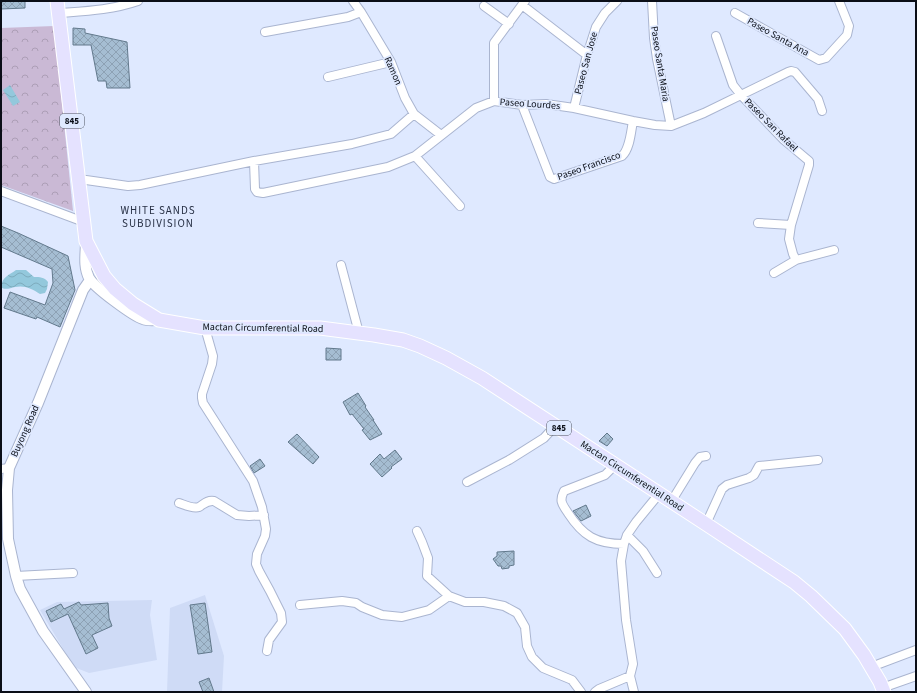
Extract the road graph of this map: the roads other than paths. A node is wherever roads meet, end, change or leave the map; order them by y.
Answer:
1 (138, 1) edge
2 (353, 1) edge
3 (616, 1) edge
4 (652, 1) edge
5 (840, 1) edge
6 (524, 3) edge
7 (484, 6) dead end
8 (58, 7) edge
9 (361, 12) junction
10 (735, 13) dead end
11 (508, 24) junction
12 (265, 32) dead end
13 (716, 36) dead end
14 (587, 55) junction
15 (391, 62) junction
16 (328, 77) dead end
17 (741, 95) junction
18 (494, 101) junction
19 (522, 105) junction
20 (574, 108) junction
21 (822, 110) dead end
22 (414, 114) junction
23 (633, 121) junction
24 (672, 126) junction
25 (441, 135) junction
26 (415, 156) junction
27 (254, 161) junction
28 (79, 179) junction
29 (1, 192) edge
30 (460, 206) dead end
31 (84, 222) junction
32 (758, 223) dead end
33 (791, 225) junction
34 (86, 241) junction
35 (834, 250) dead end
36 (796, 260) junction
37 (341, 265) dead end
38 (774, 273) dead end
39 (90, 280) junction
40 (159, 320) junction
41 (205, 328) junction
42 (359, 333) junction
43 (555, 426) junction
44 (706, 456) dead end
45 (818, 460) dead end
46 (615, 465) junction
47 (5, 469) edge
48 (467, 482) dead end
49 (659, 494) junction
50 (671, 502) junction
51 (180, 503) dead end
52 (264, 515) junction
53 (706, 524) junction
54 (416, 531) dead end
55 (627, 535) junction
56 (624, 544) junction
57 (73, 573) dead end
58 (657, 573) dead end
59 (16, 576) junction
60 (449, 596) junction
61 (300, 605) dead end
62 (916, 650) edge
63 (267, 651) dead end
64 (871, 667) junction
65 (630, 676) junction
66 (916, 676) edge
67 (883, 690) edge
68 (86, 692) edge
69 (581, 692) edge
70 (595, 692) edge
71 (634, 692) edge

1 - 8 street
2 - 9 street, Ramon
3 - 14 street, Paseo San Jose
4 - 24 street, Paseo Santa Maria
5 - 10 street, Paseo Santa Ana
6 - 11 street
6 - 14 street
7 - 11 street
8 - 28 main road, Mactan Circumferential Road / 845
9 - 12 street
9 - 15 street, Ramon
11 - 18 street
13 - 17 street, Paseo San Rafael
14 - 20 street, Paseo San Jose
15 - 16 street
15 - 22 street, Ramon
17 - 21 street, Paseo Lourdes
17 - 24 street, Paseo Lourdes
17 - 33 street, Paseo San Rafael
18 - 19 street, Paseo Lourdes
18 - 25 street, Paseo Lourdes
19 - 20 street, Paseo Lourdes
19 - 23 street, Paseo Francisco
20 - 23 street, Paseo Lourdes
22 - 25 street, Ramon
22 - 27 street
23 - 24 street, Paseo Lourdes
25 - 26 street, Paseo Lourdes
26 - 27 street, Paseo Lourdes
26 - 30 street
27 - 28 street
28 - 31 main road, Mactan Circumferential Road / 845
29 - 31 street
31 - 34 main road, Mactan Circumferential Road / 845
32 - 33 street
33 - 36 street, Paseo San Rafael
34 - 39 street
34 - 40 main road, Mactan Circumferential Road / 845
35 - 36 street
36 - 38 street
37 - 42 street
39 - 40 street
39 - 47 street, Buyong Road
40 - 41 main road, Mactan Circumferential Road / 845
41 - 42 main road, Mactan Circumferential Road / 845
41 - 52 street
42 - 43 main road, Mactan Circumferential Road / 845
43 - 46 main road, Mactan Circumferential Road / 845
43 - 48 street
44 - 50 street
45 - 53 street
46 - 49 main road, Mactan Circumferential Road / 845
46 - 56 street
47 - 59 street, Buyong Road
49 - 50 main road, Mactan Circumferential Road / 845
49 - 55 street
50 - 53 main road, Mactan Circumferential Road / 845
51 - 52 street
52 - 63 street
53 - 64 main road, Mactan Circumferential Road / 845
54 - 60 street
55 - 56 street
55 - 58 street
56 - 65 street
57 - 59 street
59 - 68 street, Buyong Road
60 - 61 street
60 - 69 street
62 - 64 street
64 - 67 main road, Mactan Circumferential Road / 845
65 - 70 street
65 - 71 street
66 - 67 street

